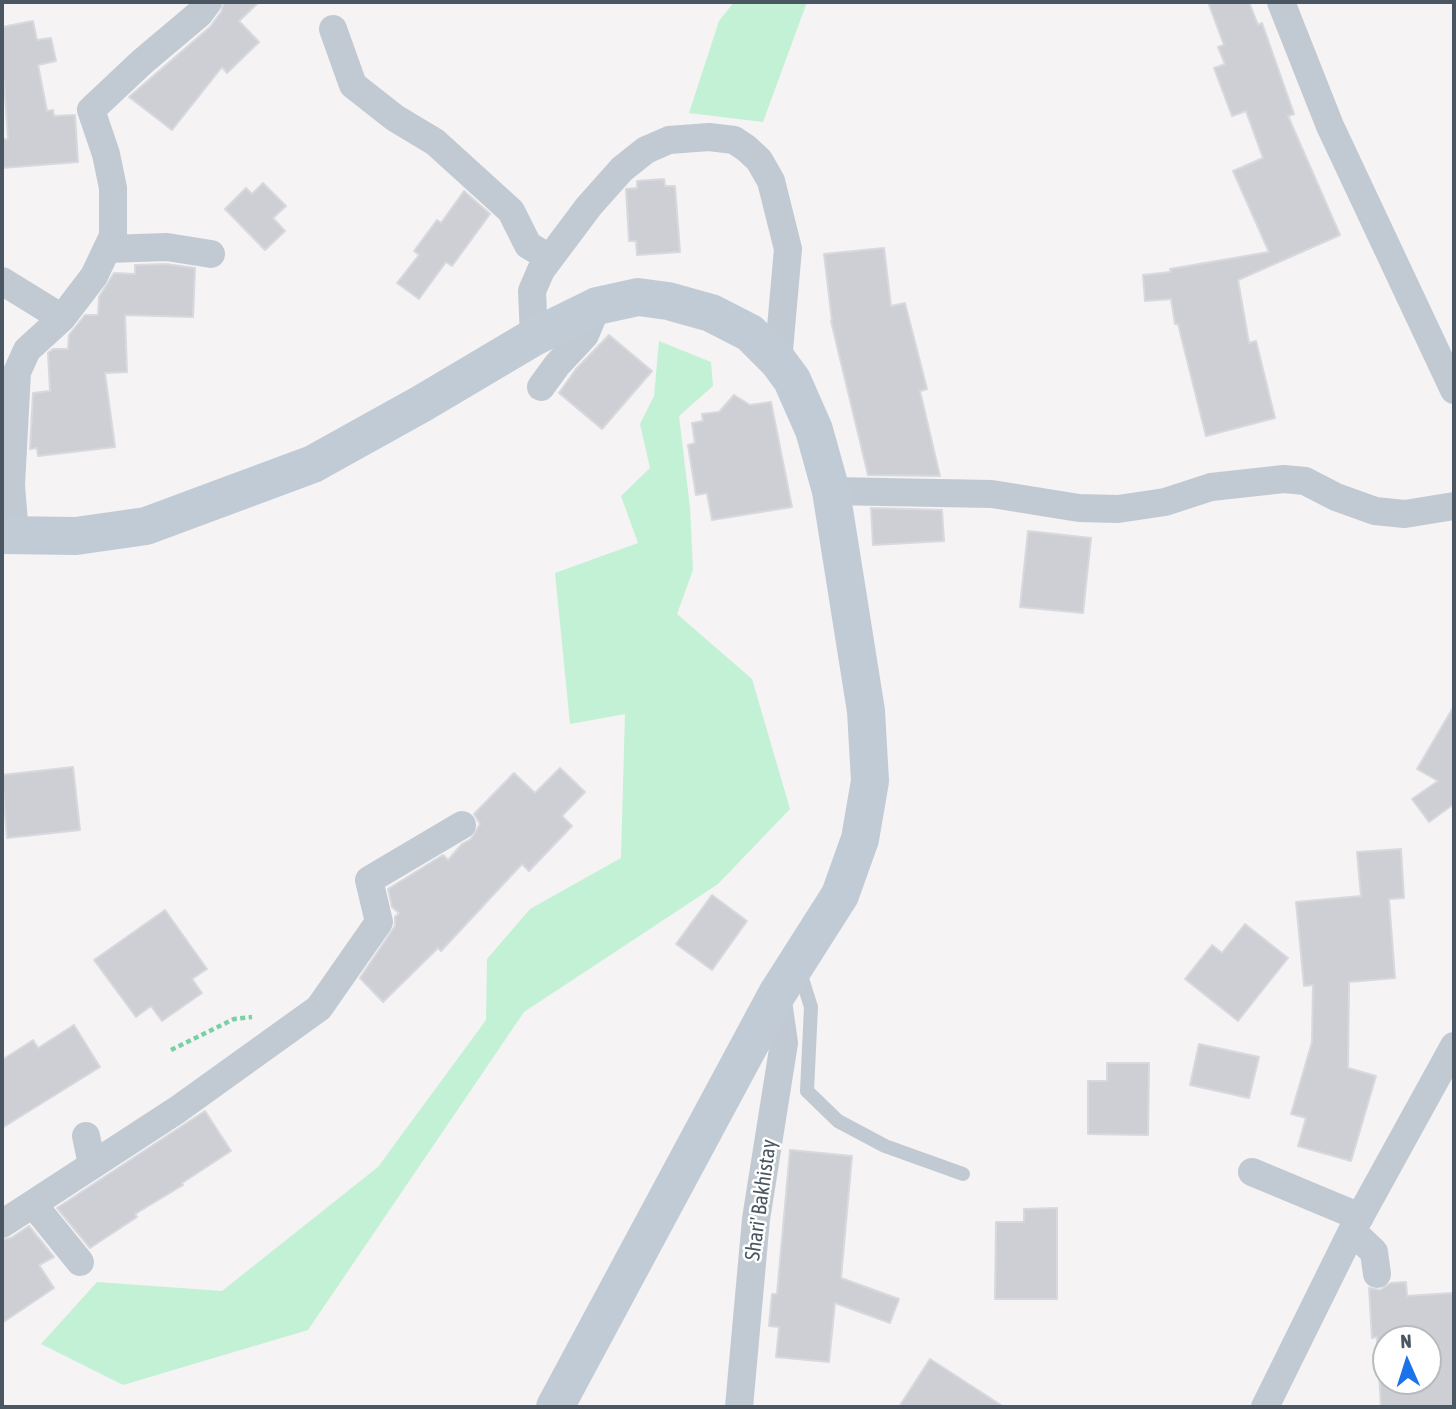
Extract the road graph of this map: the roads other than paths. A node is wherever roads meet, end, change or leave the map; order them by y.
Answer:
1 (208, 2) edge
2 (1281, 2) edge
3 (333, 29) dead end
4 (107, 249) junction
5 (211, 254) dead end
6 (548, 257) junction
7 (2, 281) edge
8 (597, 306) junction
9 (62, 318) junction
10 (534, 337) junction
11 (778, 361) junction
12 (541, 387) dead end
13 (1454, 390) edge
14 (831, 491) junction
15 (1454, 506) edge
16 (8, 535) edge
17 (462, 825) dead end
18 (787, 980) junction
19 (1454, 1046) edge
20 (86, 1136) dead end
21 (92, 1166) junction
22 (1252, 1172) dead end
23 (963, 1174) dead end
24 (33, 1204) junction
25 (2, 1224) edge
26 (1356, 1224) junction
27 (80, 1262) dead end
28 (1377, 1274) dead end
29 (555, 1407) edge
30 (739, 1407) edge
31 (1265, 1407) edge

1 - 4 street
2 - 13 street
3 - 6 street
4 - 5 street
4 - 9 street
6 - 10 street
6 - 11 street
7 - 9 street
8 - 10 main road
8 - 11 main road
8 - 12 street
9 - 16 street
10 - 16 main road
11 - 14 main road
14 - 15 street
14 - 18 main road
17 - 21 street
18 - 23 lane
18 - 29 main road
18 - 30 street, Shari' Bakhistay
19 - 26 street
20 - 21 street
21 - 24 street
22 - 26 street
24 - 25 street
24 - 27 street
26 - 28 street
26 - 31 street

